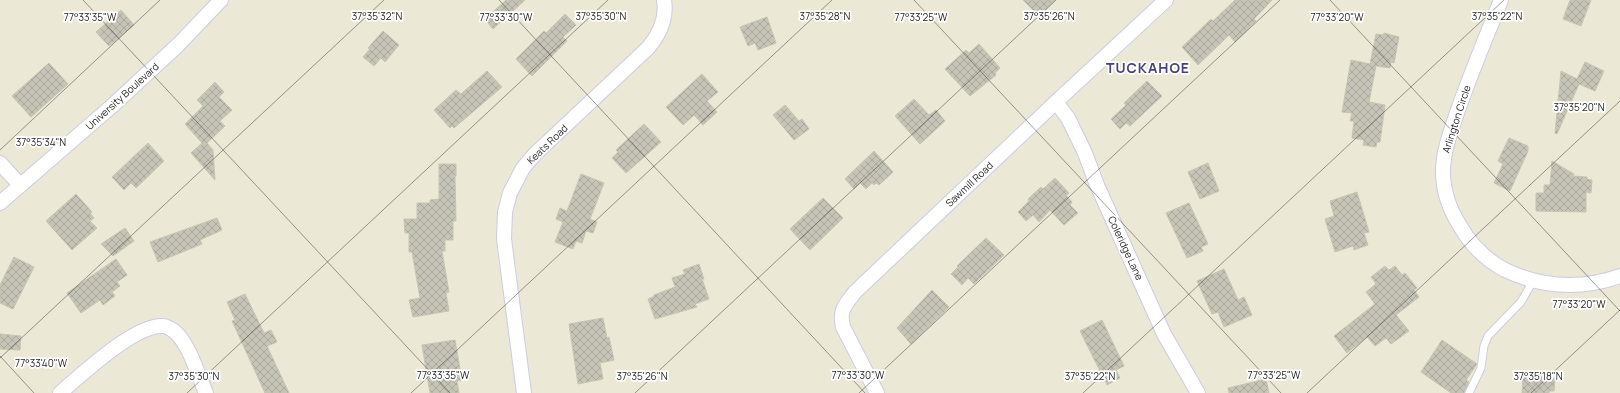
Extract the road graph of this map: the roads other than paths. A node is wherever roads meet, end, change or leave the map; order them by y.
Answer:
1 (220, 0) edge
2 (664, 0) edge
3 (1166, 0) edge
4 (1501, 0) edge
5 (1056, 102) junction
6 (0, 163) edge
7 (20, 185) junction
8 (0, 203) edge
9 (1620, 276) edge
10 (1533, 281) junction
11 (60, 393) edge
12 (206, 393) edge
13 (524, 393) edge
14 (877, 393) edge
15 (1198, 393) edge
16 (1469, 393) edge

1 - 7 street, University Boulevard
2 - 13 street, Keats Road
3 - 5 street, Sawmill Road
4 - 10 street, Arlington Circle
5 - 14 street, Sawmill Road
5 - 15 street, Coleridge Lane
6 - 7 street
7 - 8 street, University Boulevard
9 - 10 street, Arlington Circle
10 - 16 lane
11 - 12 street

